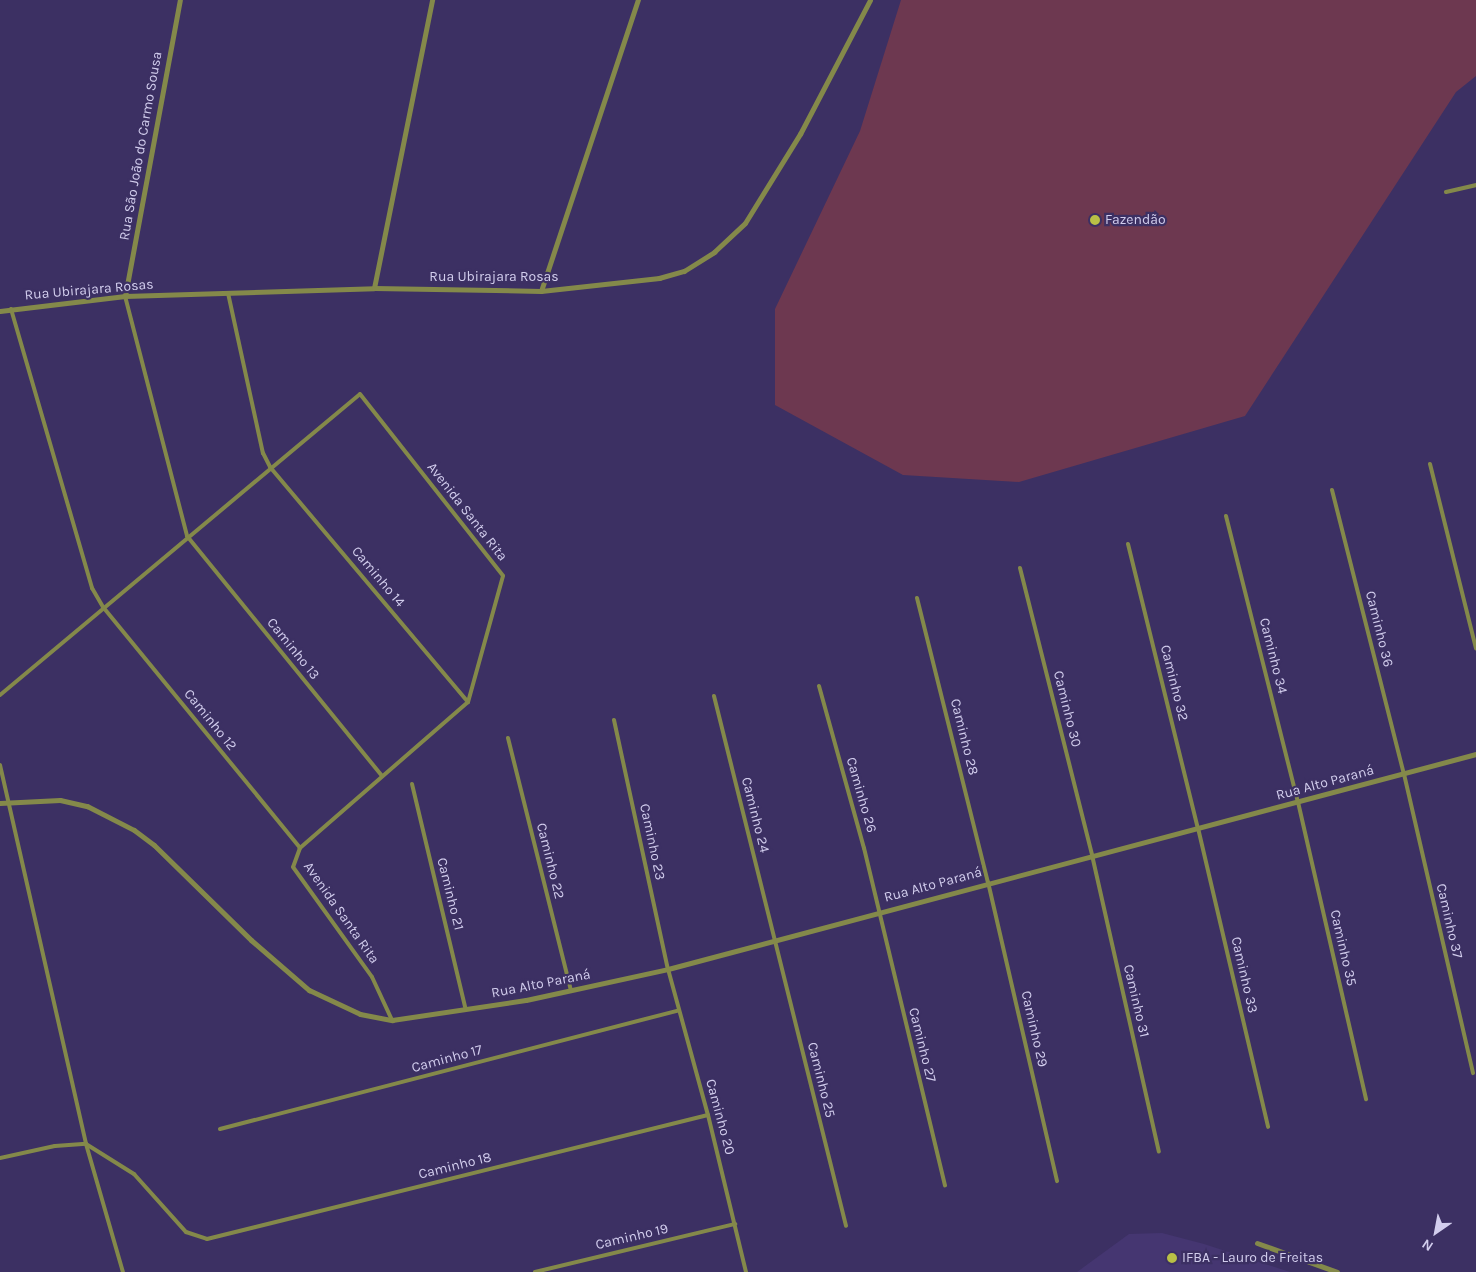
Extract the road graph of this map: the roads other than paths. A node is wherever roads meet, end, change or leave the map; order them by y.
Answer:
1 (180, 0) edge
2 (432, 0) edge
3 (638, 0) edge
4 (870, 0) edge
5 (1476, 185) edge
6 (1446, 192) dead end
7 (374, 288) junction
8 (541, 291) junction
9 (228, 293) junction
10 (125, 296) junction
11 (11, 309) junction
12 (0, 311) edge
13 (1430, 464) dead end
14 (270, 467) junction
15 (1332, 490) dead end
16 (1226, 516) dead end
17 (187, 536) junction
18 (1128, 544) dead end
19 (1020, 568) dead end
20 (917, 598) dead end
21 (103, 607) junction
22 (1476, 648) edge
23 (819, 686) dead end
24 (0, 695) edge
25 (714, 696) dead end
26 (468, 702) junction
27 (614, 720) dead end
28 (508, 738) dead end
29 (1476, 754) edge
30 (0, 765) edge
31 (1404, 774) junction
32 (382, 776) junction
33 (412, 784) dead end
34 (7, 802) junction
35 (1298, 802) junction
36 (0, 803) edge
37 (1198, 828) junction
38 (300, 848) junction
39 (1092, 855) junction
40 (988, 882) junction
41 (878, 911) junction
42 (774, 939) junction
43 (668, 969) junction
44 (571, 990) junction
45 (466, 1010) junction
46 (679, 1010) junction
47 (392, 1020) junction
48 (1473, 1073) dead end
49 (1366, 1099) dead end
50 (708, 1115) junction
51 (1268, 1127) dead end
52 (220, 1129) dead end
53 (86, 1144) junction
54 (1159, 1152) dead end
55 (0, 1158) edge
56 (1057, 1181) dead end
57 (945, 1185) dead end
58 (735, 1224) junction
59 (846, 1226) dead end
60 (1257, 1242) dead end
61 (123, 1272) edge
62 (535, 1272) edge
63 (746, 1272) edge
64 (1338, 1272) edge

1 - 10 street, Rua São João do Carmo Sousa
2 - 7 street
3 - 8 street
4 - 8 street, Rua Ubirajara Rosas
5 - 6 lane
7 - 8 street, Rua Ubirajara Rosas
7 - 9 street, Rua Ubirajara Rosas
9 - 10 street, Rua Ubirajara Rosas
9 - 14 lane, Caminho 14
10 - 11 street, Rua Ubirajara Rosas
10 - 17 lane
11 - 12 street, Rua Ubirajara Rosas
11 - 21 lane, Caminho 12
13 - 22 lane
14 - 17 lane, Avenida Santa Rita
14 - 26 lane, Caminho 14
14 - 26 lane, Avenida Santa Rita
15 - 31 lane, Caminho 36
16 - 35 lane, Caminho 34
17 - 21 lane, Avenida Santa Rita
17 - 32 lane, Caminho 13
18 - 37 lane, Caminho 32
19 - 39 lane, Caminho 30
20 - 40 lane, Caminho 28
21 - 24 lane, Avenida Santa Rita
21 - 38 lane, Caminho 12
23 - 41 lane, Caminho 26
25 - 42 lane, Caminho 24
26 - 32 lane, Avenida Santa Rita
27 - 43 lane, Caminho 23
28 - 44 lane, Caminho 22
29 - 31 street, Rua Alto Paraná
30 - 34 lane
31 - 35 street, Rua Alto Paraná
31 - 48 lane, Caminho 37
32 - 38 lane, Avenida Santa Rita
33 - 45 lane, Caminho 21
34 - 36 street, Rua Alto Paraná
34 - 47 street, Rua Alto Paraná
34 - 53 lane
35 - 37 street, Rua Alto Paraná
35 - 49 lane, Caminho 35
37 - 39 street, Rua Alto Paraná
37 - 51 lane, Caminho 33
38 - 47 lane, Avenida Santa Rita
39 - 40 street, Rua Alto Paraná
39 - 54 lane, Caminho 31
40 - 41 street, Rua Alto Paraná
40 - 56 lane, Caminho 29
41 - 42 street, Rua Alto Paraná
41 - 57 lane, Caminho 27
42 - 43 street, Rua Alto Paraná
42 - 59 lane, Caminho 25
43 - 44 street, Rua Alto Paraná
43 - 46 lane, Caminho 20
44 - 45 street, Rua Alto Paraná
45 - 47 street, Rua Alto Paraná
46 - 50 lane, Caminho 20
46 - 52 lane, Caminho 17
50 - 53 lane, Caminho 18
50 - 58 lane, Caminho 20
53 - 55 lane
53 - 61 lane
58 - 62 lane, Caminho 19
58 - 63 lane, Caminho 20
60 - 64 street

